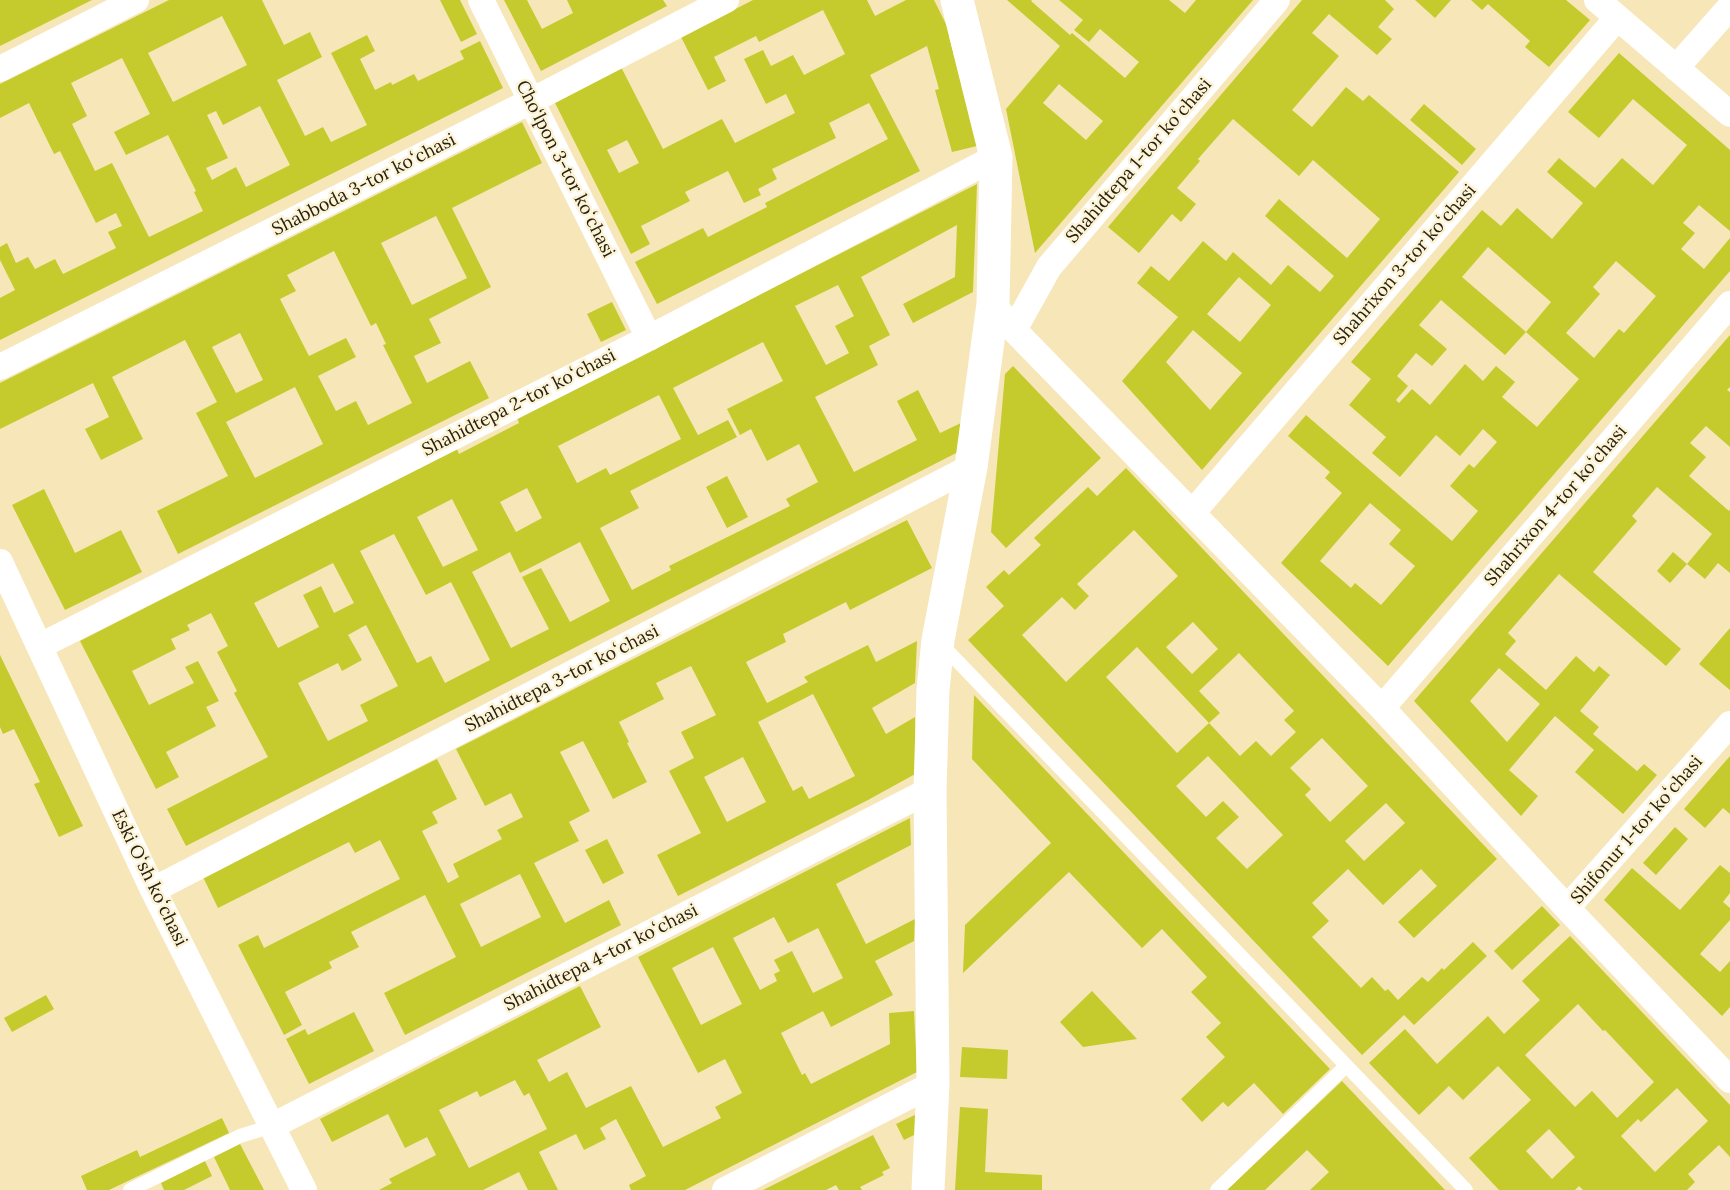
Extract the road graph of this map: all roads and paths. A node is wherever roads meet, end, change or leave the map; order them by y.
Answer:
1 (136, 0) edge
2 (481, 0) edge
3 (726, 0) edge
4 (957, 0) edge
5 (1277, 0) edge
6 (1597, 0) edge
7 (1730, 7) edge
8 (1617, 18) junction
9 (1676, 68) junction
10 (0, 69) edge
11 (531, 101) junction
12 (1730, 114) edge
13 (996, 157) junction
14 (993, 304) junction
15 (1730, 304) edge
16 (1014, 330) junction
17 (649, 338) junction
18 (0, 368) edge
19 (971, 467) junction
20 (1193, 512) junction
21 (0, 562) edge
22 (938, 640) junction
23 (40, 646) junction
24 (1382, 708) junction
25 (1730, 724) edge
26 (930, 790) junction
27 (153, 890) junction
28 (1568, 908) junction
29 (1346, 1065) junction
30 (1730, 1080) edge
31 (933, 1084) junction
32 (272, 1126) junction
33 (130, 1190) edge
34 (304, 1190) edge
35 (725, 1190) edge
36 (928, 1190) edge
37 (1217, 1190) edge
38 (1466, 1190) edge

1 - 10 street
2 - 11 street, Cho‘lpon 3-tor koʻchasi
3 - 11 street, Shabboda 3-tor koʻchasi
4 - 13 street
5 - 16 street, Shahidtepa 1-tor koʻchasi
6 - 8 street
7 - 9 street
8 - 9 street
8 - 20 street, Shahrixon 3-tor koʻchasi
9 - 12 street
11 - 17 street, Cho‘lpon 3-tor koʻchasi
11 - 18 street, Shabboda 3-tor koʻchasi
13 - 14 street
13 - 17 street, Shahidtepa 2-tor koʻchasi
14 - 16 street
14 - 19 street
15 - 24 street, Shahrixon 4-tor koʻchasi
16 - 20 street
17 - 23 street, Shahidtepa 2-tor koʻchasi
19 - 22 street
19 - 27 street, Shahidtepa 3-tor koʻchasi
20 - 24 street
21 - 23 street, Eski Oʻsh koʻchasi
22 - 26 street
22 - 29 lane
23 - 27 street, Eski Oʻsh koʻchasi
24 - 28 street
25 - 28 street, Shifonur 1-tor koʻchasi
26 - 31 street
26 - 32 street, Shahidtepa 4-tor koʻchasi
27 - 32 street, Eski Oʻsh koʻchasi
28 - 30 street
29 - 37 lane
29 - 38 lane
31 - 35 street
31 - 36 street
32 - 33 lane
32 - 34 street, Eski Oʻsh koʻchasi

